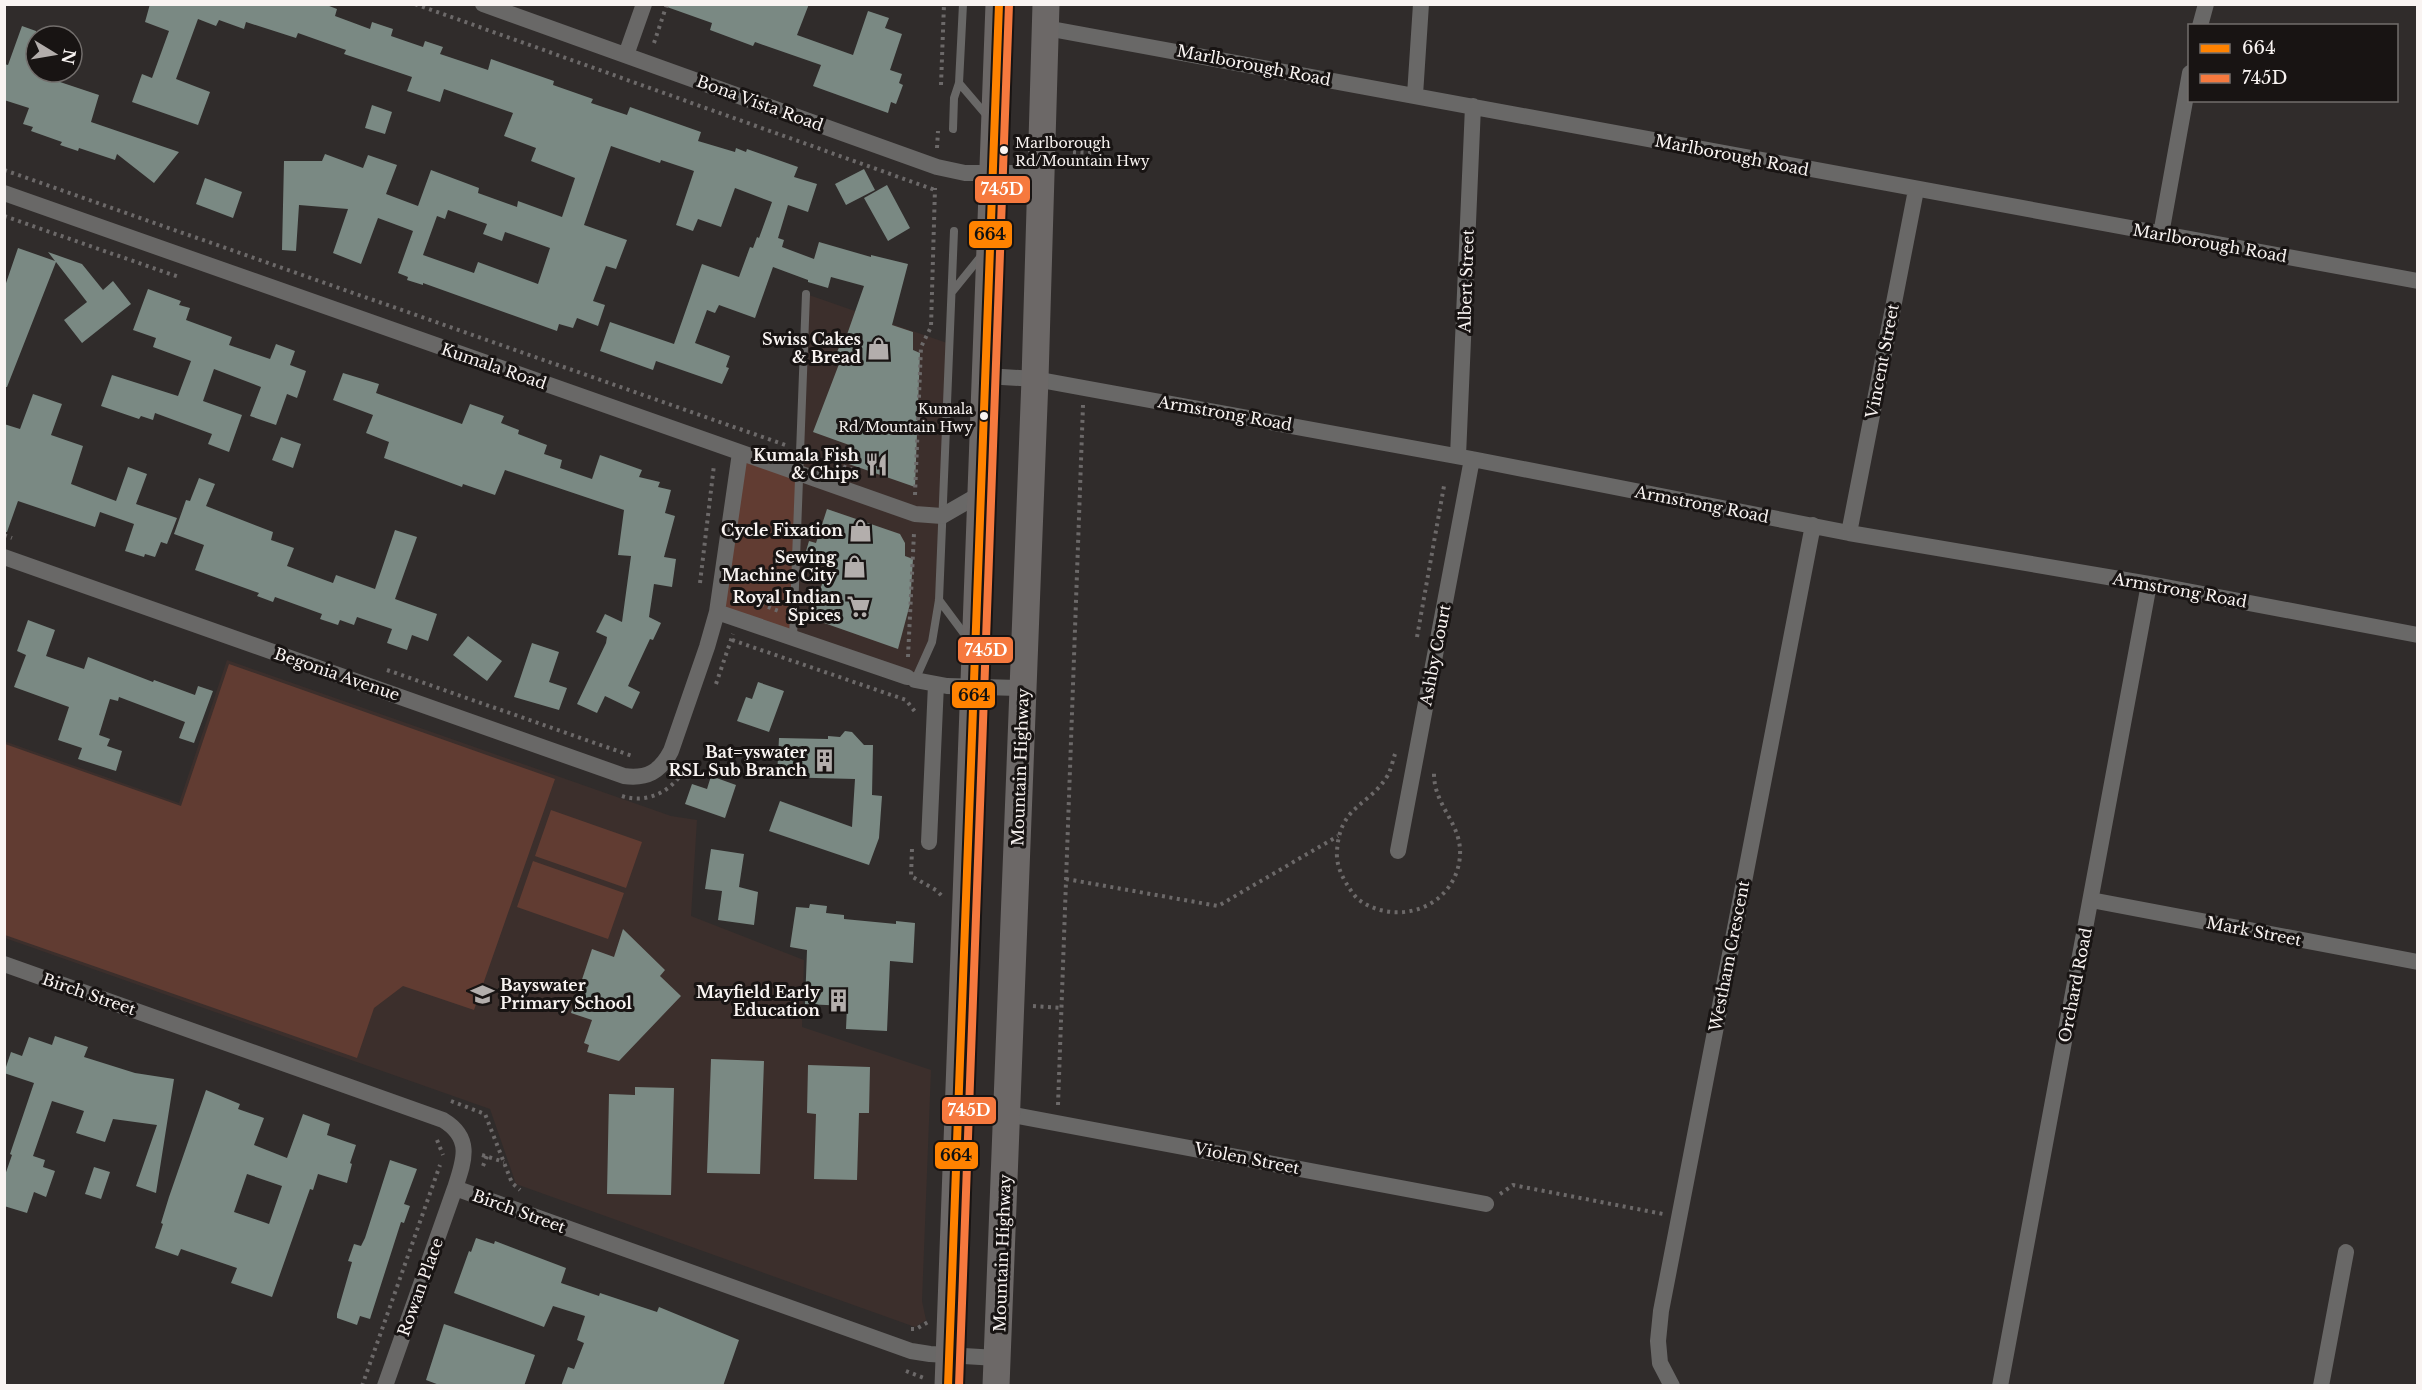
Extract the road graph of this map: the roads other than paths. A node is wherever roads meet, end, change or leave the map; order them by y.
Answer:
1 (483, 4) edge
2 (644, 4) edge
3 (963, 4) edge
4 (999, 4) edge
5 (1421, 4) edge
6 (2206, 4) edge
7 (1046, 16) edge
8 (2201, 24) edge
9 (626, 55) junction
10 (959, 83) junction
11 (2188, 84) edge
12 (1415, 95) junction
13 (1473, 105) junction
14 (995, 124) junction
15 (953, 129) dead end
16 (1042, 173) junction
17 (993, 174) junction
18 (1916, 190) junction
19 (4, 192) edge
20 (954, 231) dead end
21 (2161, 234) junction
22 (991, 243) junction
23 (2418, 282) edge
24 (952, 292) junction
25 (806, 294) dead end
26 (986, 376) junction
27 (1035, 379) junction
28 (740, 453) junction
29 (1465, 458) junction
30 (799, 473) junction
31 (982, 493) junction
32 (942, 516) junction
33 (1813, 525) junction
34 (1849, 533) junction
35 (4, 557) edge
36 (2149, 584) junction
37 (939, 600) junction
38 (717, 612) junction
39 (2418, 635) edge
40 (793, 639) junction
41 (976, 649) junction
42 (911, 678) junction
43 (936, 684) junction
44 (975, 687) junction
45 (1023, 688) junction
46 (929, 842) dead end
47 (1398, 850) dead end
48 (2091, 900) junction
49 (2418, 962) edge
50 (4, 964) edge
51 (1008, 1114) junction
52 (455, 1188) junction
53 (1486, 1204) road end
54 (2346, 1252) dead end
55 (949, 1356) junction
56 (997, 1358) junction
57 (385, 1386) edge
58 (948, 1386) edge
59 (996, 1386) edge
60 (1672, 1386) edge
61 (2000, 1386) edge
62 (2322, 1386) edge

1 - 9 street, Bona Vista Road
2 - 9 street
3 - 10 lane
4 - 14 main road
5 - 12 street
6 - 8 street
7 - 12 street, Marlborough Road
7 - 16 main road, Mountain Highway
9 - 17 street, Bona Vista Road
10 - 14 lane
10 - 15 lane
11 - 21 street
12 - 13 street, Marlborough Road
13 - 18 street, Marlborough Road
13 - 29 street, Albert Street
14 - 17 main road
16 - 17 street, Bona Vista Road
16 - 27 main road, Mountain Highway
17 - 22 main road
18 - 21 street, Marlborough Road
18 - 34 street, Vincent Street
19 - 28 street, Kumala Road
20 - 24 lane
21 - 23 street, Marlborough Road
22 - 24 lane
22 - 26 main road
24 - 32 lane
25 - 30 lane
26 - 27 street, Armstrong Road
26 - 31 main road
27 - 29 street, Armstrong Road
27 - 45 main road, Mountain Highway
28 - 30 street, Kumala Road
28 - 38 street
29 - 33 street, Armstrong Road
29 - 47 street, Ashby Court
30 - 32 street, Kumala Road
30 - 40 lane
31 - 32 street
31 - 41 main road
32 - 37 lane
33 - 34 street, Armstrong Road
33 - 60 street, Westham Crescent
34 - 36 street, Armstrong Road
35 - 38 street, Begonia Avenue
36 - 39 street, Armstrong Road
36 - 48 street, Orchard Road
37 - 41 lane
37 - 42 lane
38 - 40 street
40 - 42 street
41 - 44 main road
42 - 43 street
43 - 44 street
43 - 46 street
44 - 45 street
44 - 55 main road
45 - 51 main road, Mountain Highway
48 - 49 street, Mark Street
48 - 61 street, Orchard Road
50 - 52 street, Birch Street
51 - 53 street, Violen Street
51 - 56 main road, Mountain Highway
52 - 55 street, Birch Street
52 - 57 street, Rowan Place
54 - 62 street
55 - 56 street, Birch Street
55 - 58 main road
56 - 59 main road, Mountain Highway

